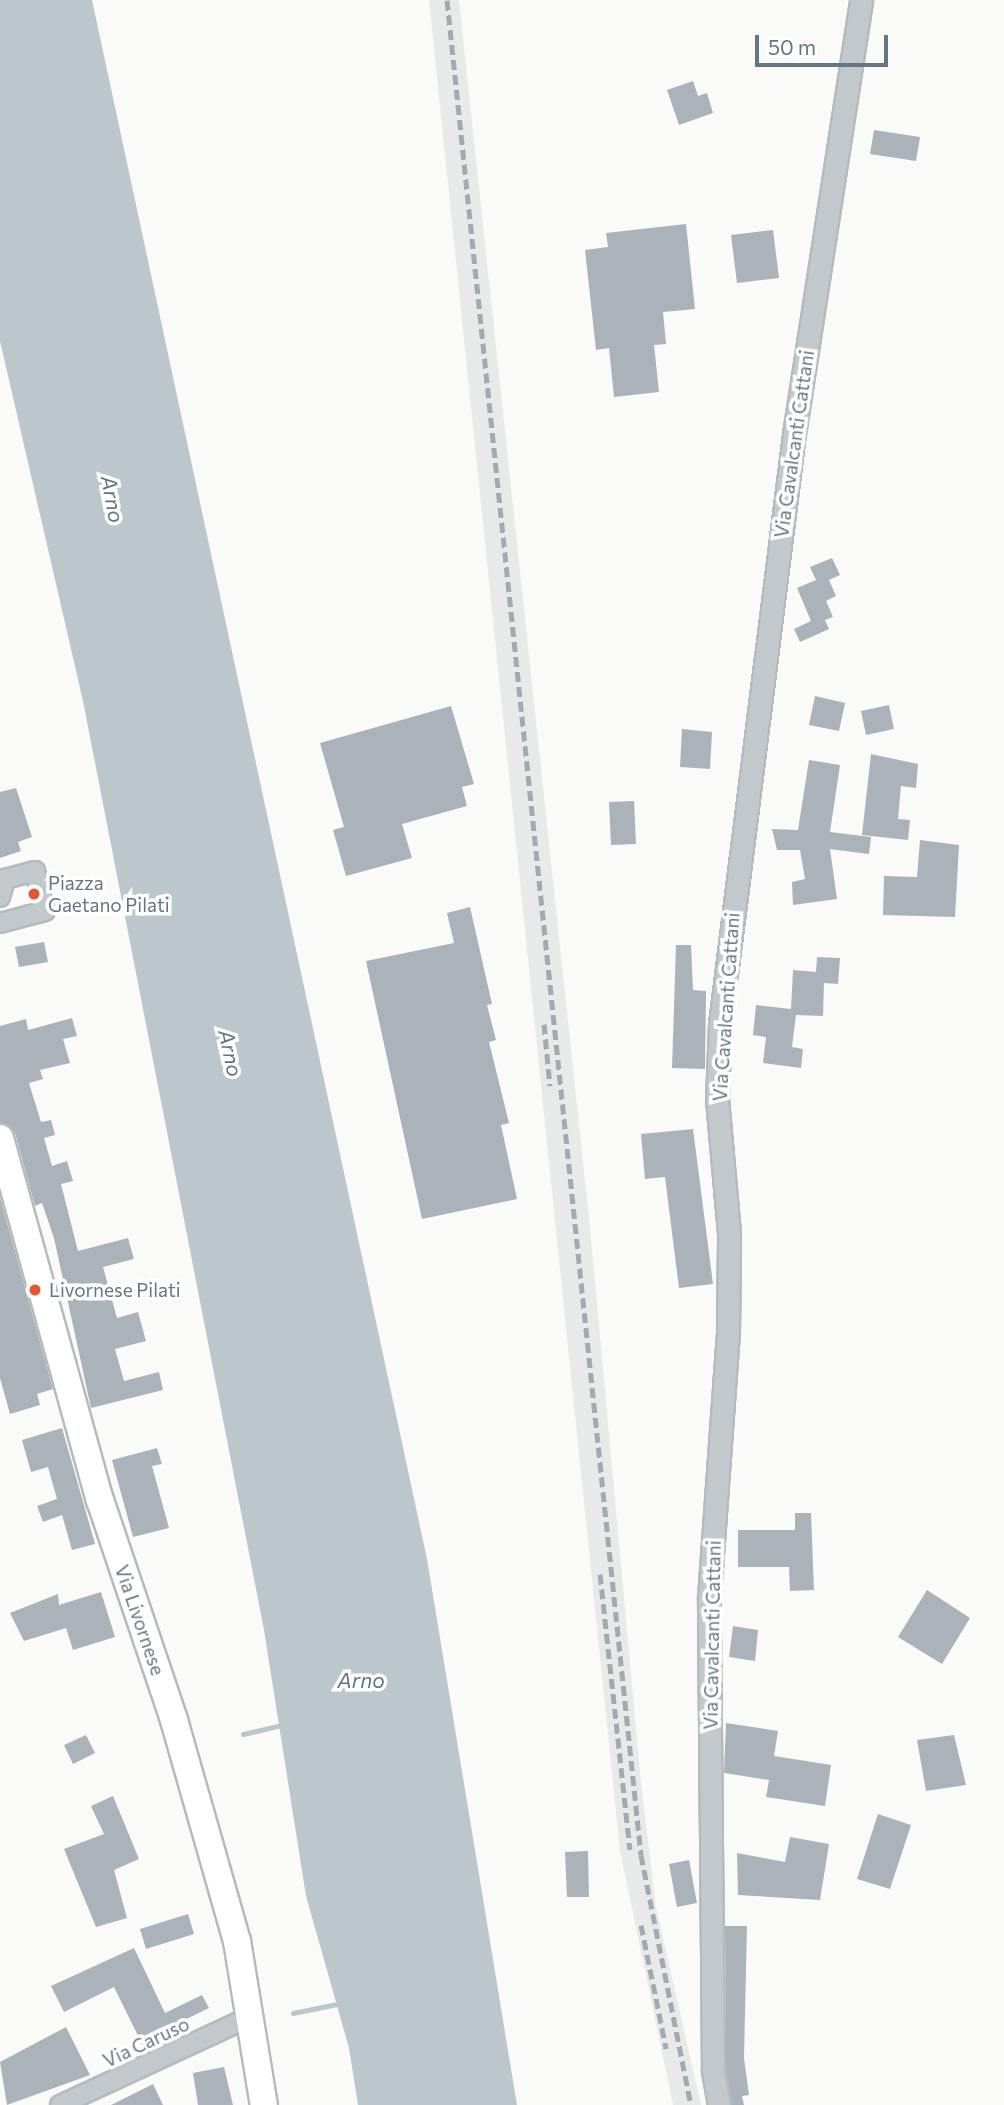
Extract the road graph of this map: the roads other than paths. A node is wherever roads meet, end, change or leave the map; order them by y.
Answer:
1 (861, 0) edge
2 (0, 897) edge
3 (0, 923) edge
4 (0, 1138) edge
5 (250, 2017) junction
6 (60, 2105) edge
7 (264, 2105) edge
8 (719, 2105) edge

1 - 8 street, Via Cavalcanti Cattani
2 - 3 street
4 - 5 main road, Via Livornese
5 - 6 street, Via Caruso
5 - 7 main road, Via Livornese

